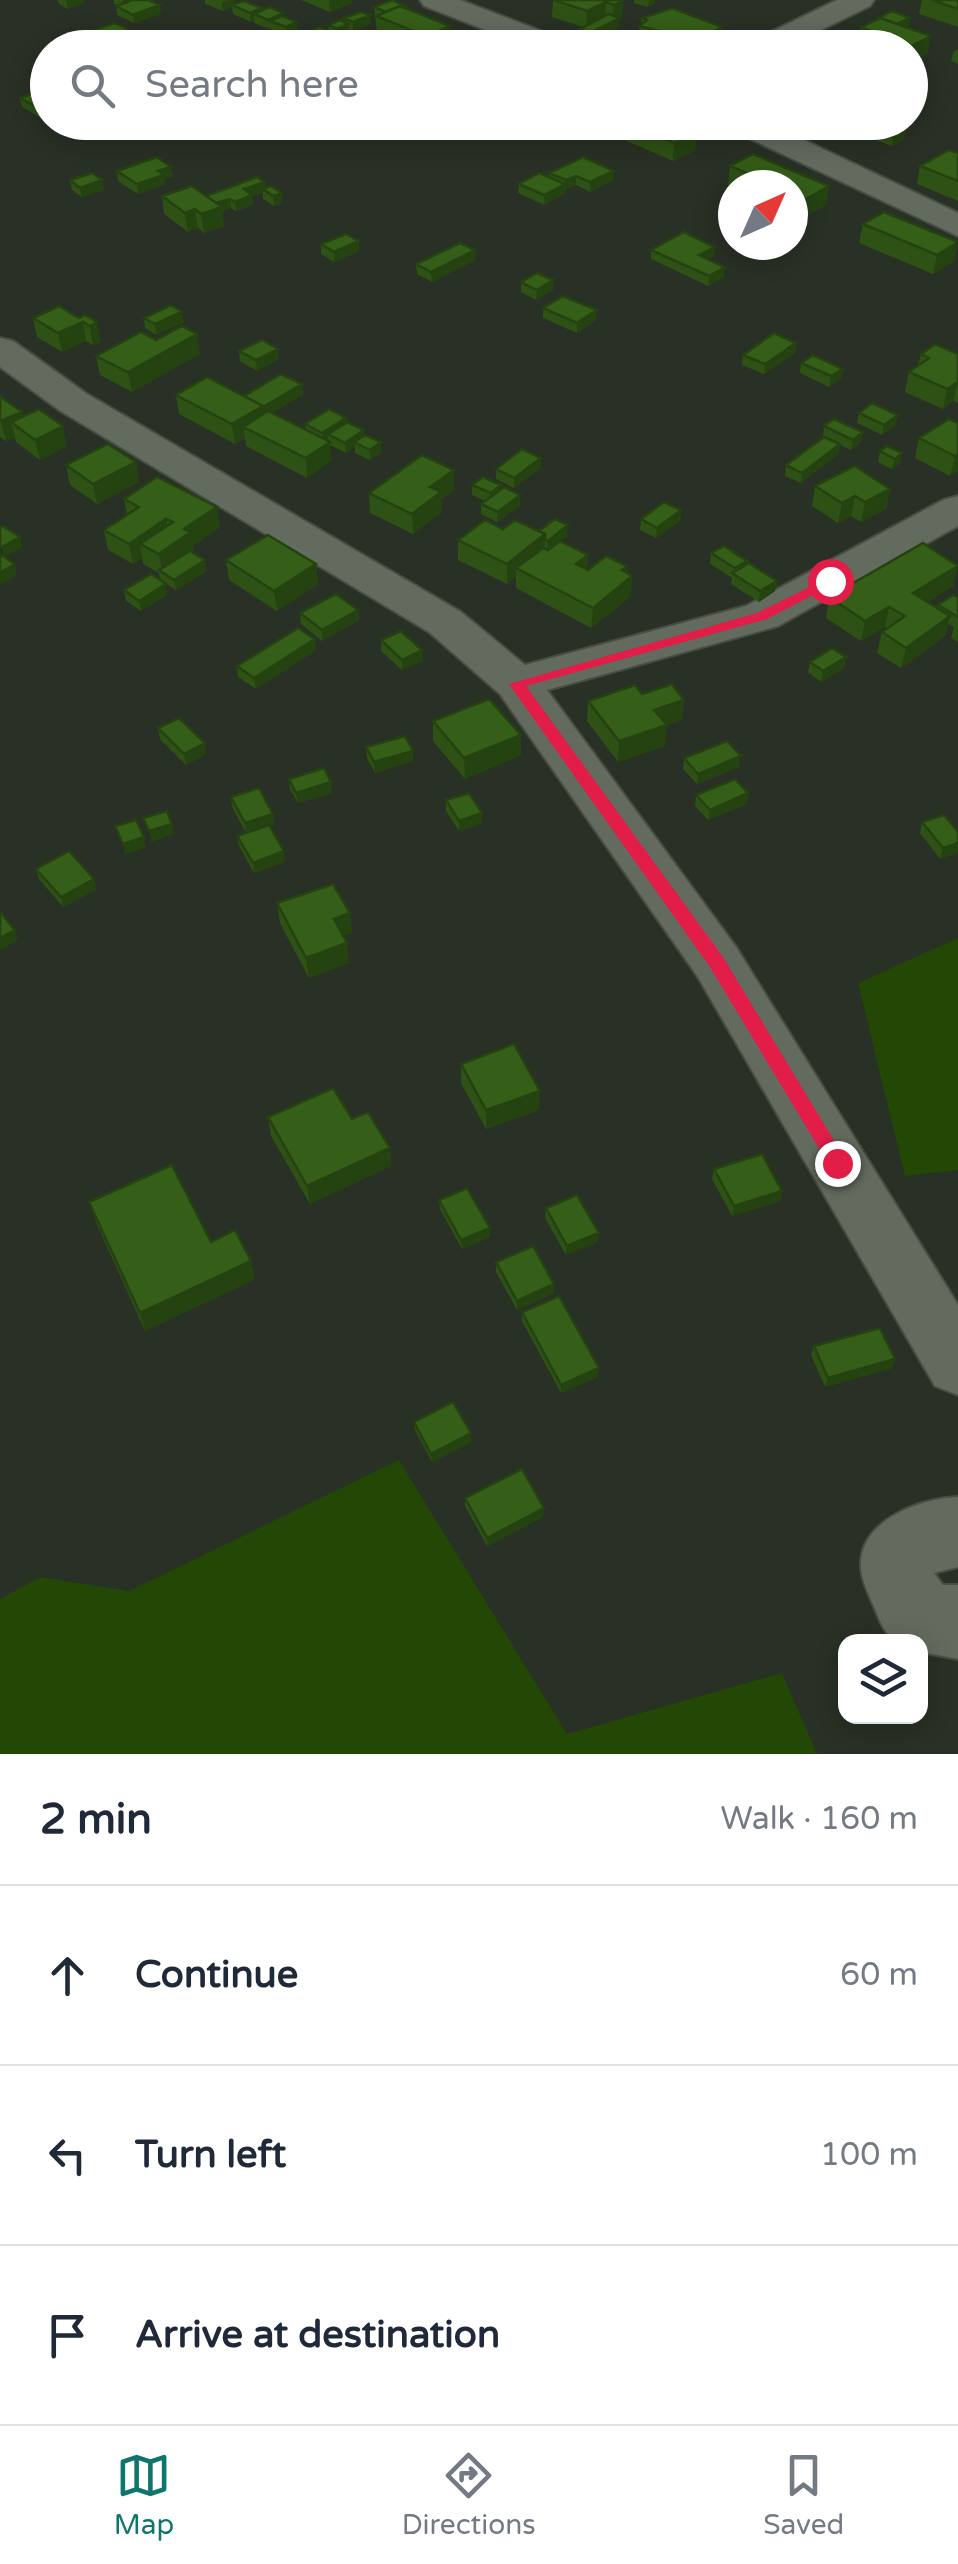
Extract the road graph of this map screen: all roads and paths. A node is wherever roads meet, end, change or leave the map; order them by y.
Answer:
1 (434, 0) edge
2 (860, 0) edge
3 (513, 30) edge
4 (798, 30) edge
5 (776, 140) edge
6 (958, 226) edge
7 (0, 349) edge
8 (958, 509) edge
9 (517, 684) junction
10 (958, 1364) edge
11 (958, 1532) edge
12 (958, 1622) edge

1 - 3 street
2 - 4 street
5 - 6 street
7 - 9 street
8 - 9 street
9 - 10 street
11 - 12 street

